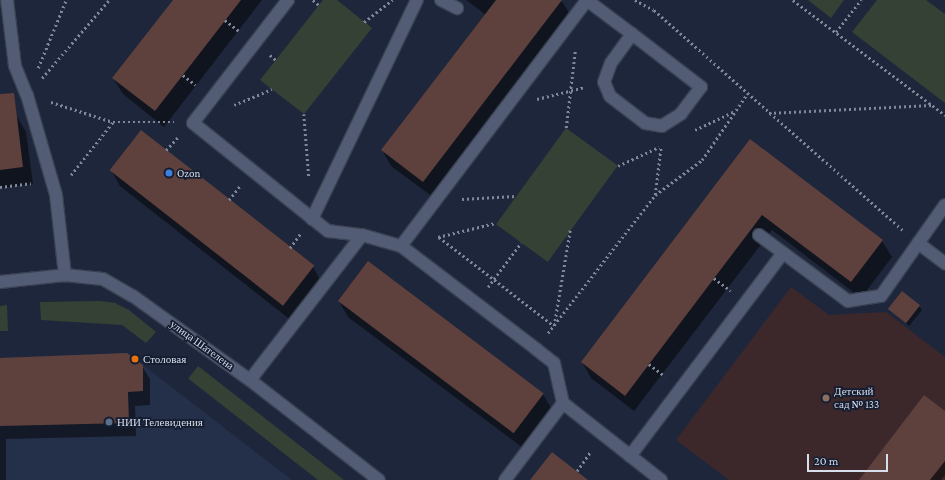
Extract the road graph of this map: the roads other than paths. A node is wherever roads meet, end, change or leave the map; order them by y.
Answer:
1 (7, 0) edge
2 (288, 0) edge
3 (417, 0) edge
4 (441, 0) edge
5 (588, 0) edge
6 (457, 8) dead end
7 (632, 34) junction
8 (945, 205) edge
9 (312, 219) junction
10 (759, 235) dead end
11 (362, 236) junction
12 (918, 243) junction
13 (401, 246) junction
14 (783, 253) junction
15 (945, 263) edge
16 (65, 275) junction
17 (0, 282) edge
18 (250, 380) junction
19 (563, 404) junction
20 (630, 456) junction
21 (379, 480) edge
22 (505, 480) edge
23 (661, 480) edge

1 - 16 street
2 - 9 street
3 - 9 street
4 - 6 street
5 - 7 street
5 - 13 street
7 - 7 street
8 - 12 street
9 - 11 street
10 - 14 street
11 - 13 street
11 - 18 street
12 - 14 street
12 - 15 street
13 - 19 street
14 - 20 street
16 - 17 street, улица Шателена
16 - 18 street, улица Шателена
18 - 21 street, улица Шателена
19 - 20 street
19 - 22 street
20 - 23 street

